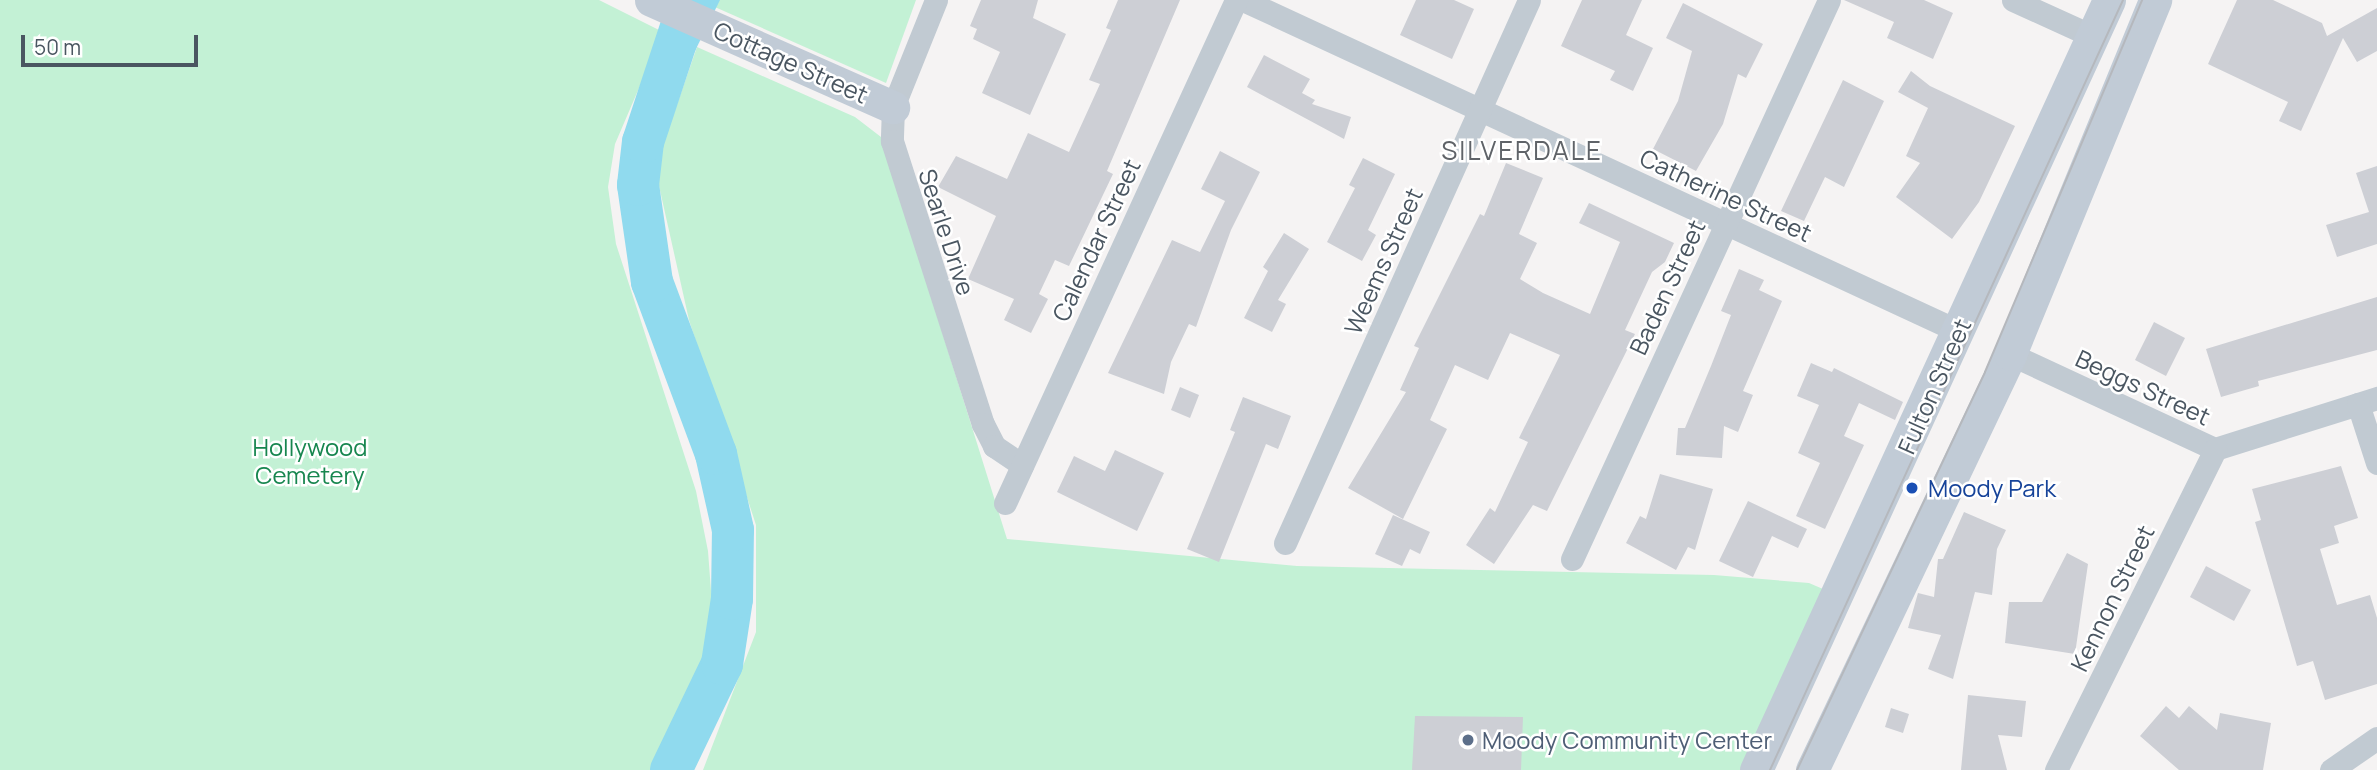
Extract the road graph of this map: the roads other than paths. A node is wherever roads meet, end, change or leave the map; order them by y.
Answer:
1 (651, 0) edge
2 (936, 0) edge
3 (1236, 0) edge
4 (1243, 0) edge
5 (1529, 0) edge
6 (1829, 0) edge
7 (2013, 0) edge
8 (2109, 0) edge
9 (2155, 0) edge
10 (2092, 36) junction
11 (893, 107) junction
12 (1479, 110) junction
13 (1725, 224) junction
14 (1958, 331) junction
15 (2010, 355) junction
16 (2367, 401) edge
17 (2215, 449) junction
18 (2377, 463) edge
19 (1022, 465) junction
20 (1005, 503) dead end
21 (1286, 544) dead end
22 (1572, 559) dead end
23 (2377, 738) edge
24 (1756, 770) edge
25 (1812, 770) edge
26 (2056, 770) edge
27 (2331, 770) edge

1 - 11 main road, Cottage Street
2 - 11 street, Searle Drive
3 - 19 street, Calendar Street
4 - 12 street, Catherine Street
5 - 12 street, Weems Street
6 - 13 street, Baden Street
7 - 10 street
8 - 10 main road, Fulton Street
9 - 15 main road
10 - 14 main road, Fulton Street
11 - 19 street, Searle Drive
12 - 13 street, Catherine Street
12 - 21 street, Weems Street
13 - 14 street, Catherine Street
13 - 22 street, Baden Street
14 - 24 main road, Fulton Street
15 - 17 street, Beggs Street
15 - 25 main road
16 - 17 street, Beggs Street
16 - 18 street
17 - 26 street, Kennon Street
19 - 20 street, Calendar Street
23 - 27 street

